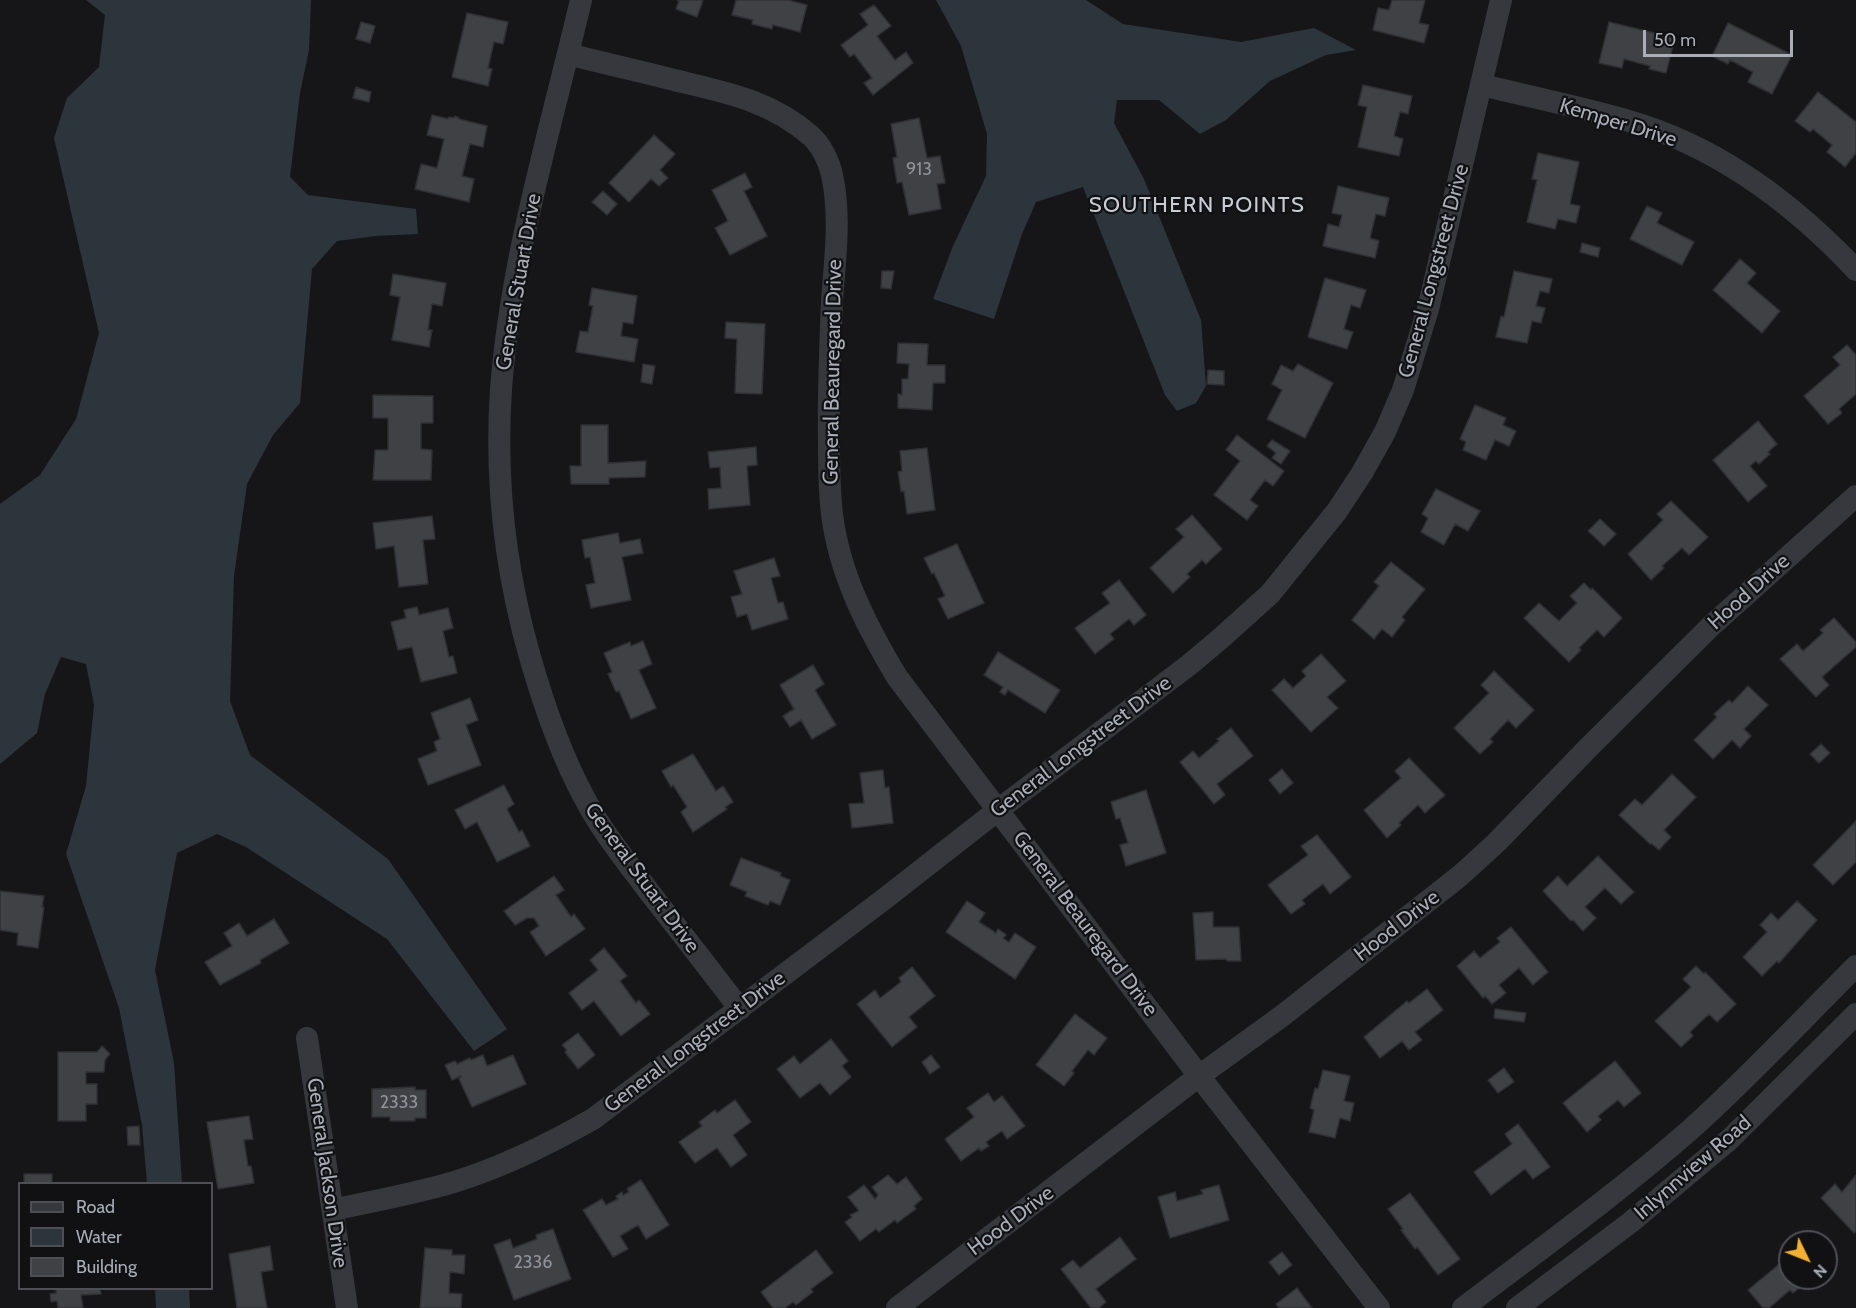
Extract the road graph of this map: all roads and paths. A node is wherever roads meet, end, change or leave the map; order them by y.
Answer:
1 (580, 0) edge
2 (1501, 0) edge
3 (568, 54) junction
4 (1482, 85) junction
5 (1856, 270) edge
6 (1856, 496) edge
7 (998, 810) junction
8 (1856, 966) edge
9 (740, 1009) junction
10 (1856, 1014) edge
11 (307, 1038) dead end
12 (1199, 1076) junction
13 (333, 1210) junction
14 (348, 1308) edge
15 (897, 1308) edge
16 (1379, 1308) edge
17 (1463, 1308) edge
18 (1517, 1308) edge

1 - 3 street, General Stuart Drive
2 - 4 street, General Longstreet Drive
3 - 7 street, General Beauregard Drive
3 - 9 street, General Stuart Drive
4 - 5 street, Kemper Drive
4 - 7 street, General Longstreet Drive
6 - 12 street, Hood Drive
7 - 9 street, General Longstreet Drive
7 - 12 street, General Beauregard Drive
8 - 17 street
9 - 13 street, General Longstreet Drive
10 - 18 street, Inlynnview Road
11 - 13 street, General Jackson Drive
12 - 15 street, Hood Drive
12 - 16 street, General Beauregard Drive
13 - 14 street, General Jackson Drive

